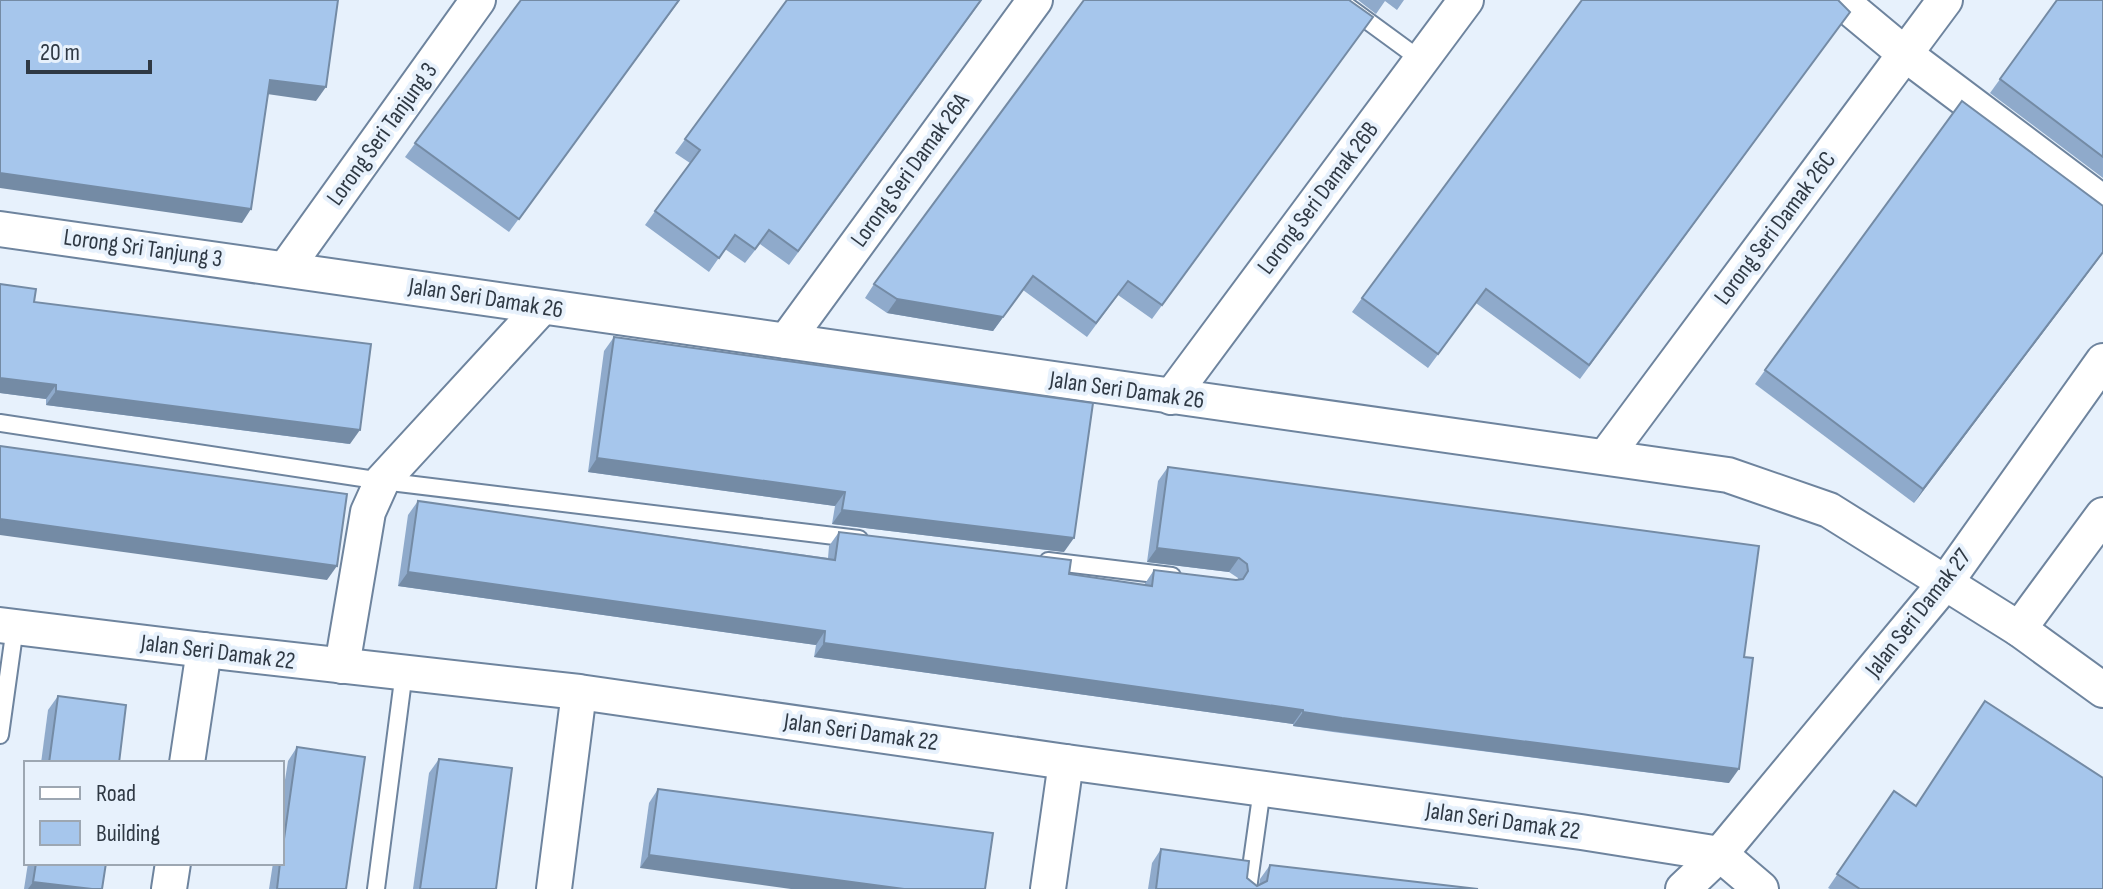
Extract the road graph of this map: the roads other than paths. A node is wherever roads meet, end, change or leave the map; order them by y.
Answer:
1 (478, 0) edge
2 (1035, 0) edge
3 (1339, 0) edge
4 (1466, 0) edge
5 (1840, 0) edge
6 (1945, 0) edge
7 (1905, 54) junction
8 (1421, 60) junction
9 (2103, 203) edge
10 (0, 229) edge
11 (286, 268) junction
12 (542, 307) junction
13 (786, 341) junction
14 (2103, 361) edge
15 (1171, 397) junction
16 (0, 423) edge
17 (1606, 456) junction
18 (382, 481) junction
19 (2103, 515) edge
20 (883, 542) edge
21 (1024, 559) edge
22 (1181, 577) edge
23 (1946, 582) junction
24 (8, 626) edge
25 (2019, 629) junction
26 (204, 650) junction
27 (342, 666) junction
28 (404, 672) junction
29 (2103, 690) edge
30 (579, 692) junction
31 (0, 735) edge
32 (187, 761) edge
33 (1066, 762) junction
34 (1262, 789) junction
35 (1720, 854) junction
36 (173, 865) edge
37 (169, 889) edge
38 (376, 889) edge
39 (554, 889) edge
40 (1048, 889) edge
41 (1248, 889) edge
42 (1683, 889) edge
43 (1761, 889) edge

1 - 11 street, Lorong Seri Tanjung 3
2 - 13 street, Lorong Seri Damak 26A
3 - 8 lane
4 - 8 street, Lorong Seri Damak 26B
5 - 7 street
6 - 7 street, Lorong Seri Damak 26C
7 - 9 street
7 - 17 street, Lorong Seri Damak 26C
8 - 15 street, Lorong Seri Damak 26B
10 - 11 street, Lorong Sri Tanjung 3
11 - 12 street, Jalan Seri Damak 26
12 - 13 street, Jalan Seri Damak 26
12 - 18 street
13 - 15 street, Jalan Seri Damak 26
14 - 23 street, Jalan Seri Damak 27
15 - 17 street, Jalan Seri Damak 26
16 - 18 lane
17 - 23 street, Jalan Seri Damak 26
18 - 20 lane
18 - 27 street
19 - 25 street
21 - 22 lane
23 - 25 street, Jalan Seri Damak 26
23 - 35 street, Jalan Seri Damak 27
24 - 26 street, Jalan Seri Damak 22
24 - 31 lane
25 - 29 street, Jalan Seri Damak 26
26 - 27 street, Jalan Seri Damak 22
26 - 32 street
27 - 28 street, Jalan Seri Damak 22
28 - 30 street, Jalan Seri Damak 22
28 - 38 lane
30 - 33 street, Jalan Seri Damak 22
30 - 39 street
33 - 34 street, Jalan Seri Damak 22
33 - 40 street
34 - 35 street, Jalan Seri Damak 22
34 - 41 lane
35 - 42 street, Jalan Seri Damak 27
35 - 43 street
36 - 37 street

